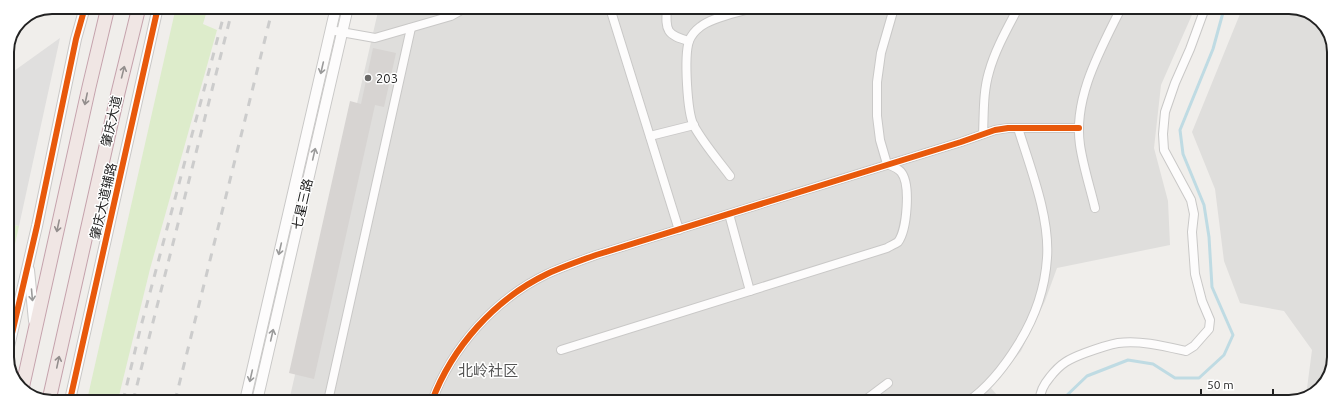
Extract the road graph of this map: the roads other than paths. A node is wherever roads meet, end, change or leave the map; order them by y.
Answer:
1 (83, 14) edge
2 (106, 14) edge
3 (137, 14) edge
4 (156, 14) edge
5 (334, 14) edge
6 (346, 14) edge
7 (454, 14) edge
8 (612, 14) edge
9 (666, 14) edge
10 (734, 14) edge
11 (892, 14) edge
12 (1015, 14) edge
13 (1118, 14) edge
14 (1203, 14) edge
15 (411, 28) junction
16 (330, 30) junction
17 (342, 32) junction
18 (689, 41) junction
19 (694, 124) junction
20 (1018, 128) junction
21 (1079, 128) junction
22 (983, 134) junction
23 (650, 136) junction
24 (887, 164) junction
25 (730, 176) dead end
26 (1095, 208) dead end
27 (729, 214) junction
28 (678, 230) junction
29 (29, 262) junction
30 (750, 291) junction
31 (14, 325) edge
32 (35, 329) junction
33 (561, 350) dead end
34 (23, 382) edge
35 (888, 383) dead end
36 (50, 395) edge
37 (71, 395) edge
38 (246, 395) edge
39 (258, 395) edge
40 (329, 395) edge
41 (434, 395) edge
42 (873, 395) edge
43 (976, 395) edge
44 (1040, 395) edge

1 - 29 street
2 -> 32 highway
36 -> 3 highway, 肇庆大道
4 - 37 street, 肇庆大道辅路
5 - 16 street, 七星三路
6 - 17 street, 七星三路
7 - 15 street
8 - 23 street
9 - 18 street
10 - 18 street
11 - 24 street
12 - 22 street
13 - 21 street
14 - 44 street
15 - 17 street
15 - 40 street
16 - 17 street
16 -> 38 street, 七星三路
39 -> 17 street, 七星三路
18 - 19 street
19 - 23 street
19 - 25 street
20 - 21 street
20 - 22 street
20 - 43 street
21 - 26 street
22 - 24 street
23 - 28 street
24 - 27 street
24 - 30 street
27 - 28 street
27 - 30 street
28 - 41 street
29 - 31 street
29 -> 32 street
30 - 33 street
32 - 34 highway
35 - 42 street

